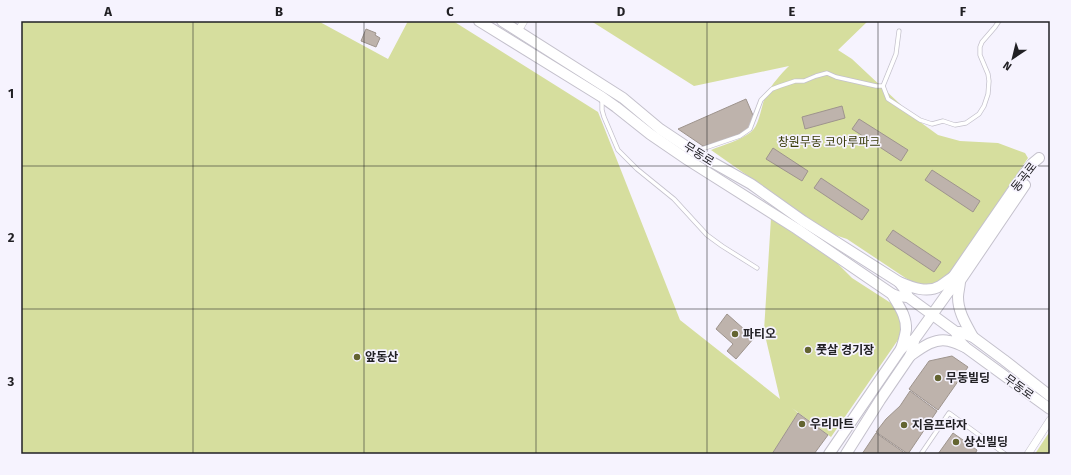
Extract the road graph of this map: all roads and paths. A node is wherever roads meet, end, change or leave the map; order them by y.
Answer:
1 (480, 21) edge
2 (502, 21) edge
3 (524, 21) edge
4 (999, 21) edge
5 (518, 30) junction
6 (899, 31) dead end
7 (883, 86) junction
8 (602, 97) junction
9 (696, 153) junction
10 (757, 268) dead end
11 (956, 279) junction
12 (899, 282) junction
13 (892, 294) junction
14 (908, 297) junction
15 (932, 314) junction
16 (956, 332) junction
17 (973, 336) junction
18 (914, 340) junction
19 (965, 347) junction
20 (901, 349) junction
21 (910, 356) junction
22 (1050, 396) edge
23 (1050, 409) edge
24 (1050, 420) edge
25 (830, 454) edge
26 (846, 454) edge
27 (921, 454) edge
28 (1005, 454) edge
29 (1028, 454) edge

1 - 8 main road, 무동로
2 - 5 main road, 무동로
3 - 5 street
4 - 7 lane
5 - 9 main road, 무동로
6 - 7 lane
7 - 9 lane
8 - 10 lane
8 - 13 main road, 무동로
9 - 12 main road, 무동로
11 - 11 main road, 동곡로
11 - 12 main road
11 - 15 main road, 동곡로
11 - 17 main road
12 - 14 main road
13 - 14 main road, 무동로
13 - 20 main road
14 - 15 main road, 무동로
15 - 16 main road, 무동로
15 - 18 main road
16 - 17 main road, 무동로
16 - 19 main road, 무동로
17 - 22 main road, 무동로
18 - 20 main road
18 - 21 main road
19 - 21 main road
19 - 23 main road, 무동로
20 - 25 main road
21 - 26 main road
24 - 29 street
27 - 28 lane

